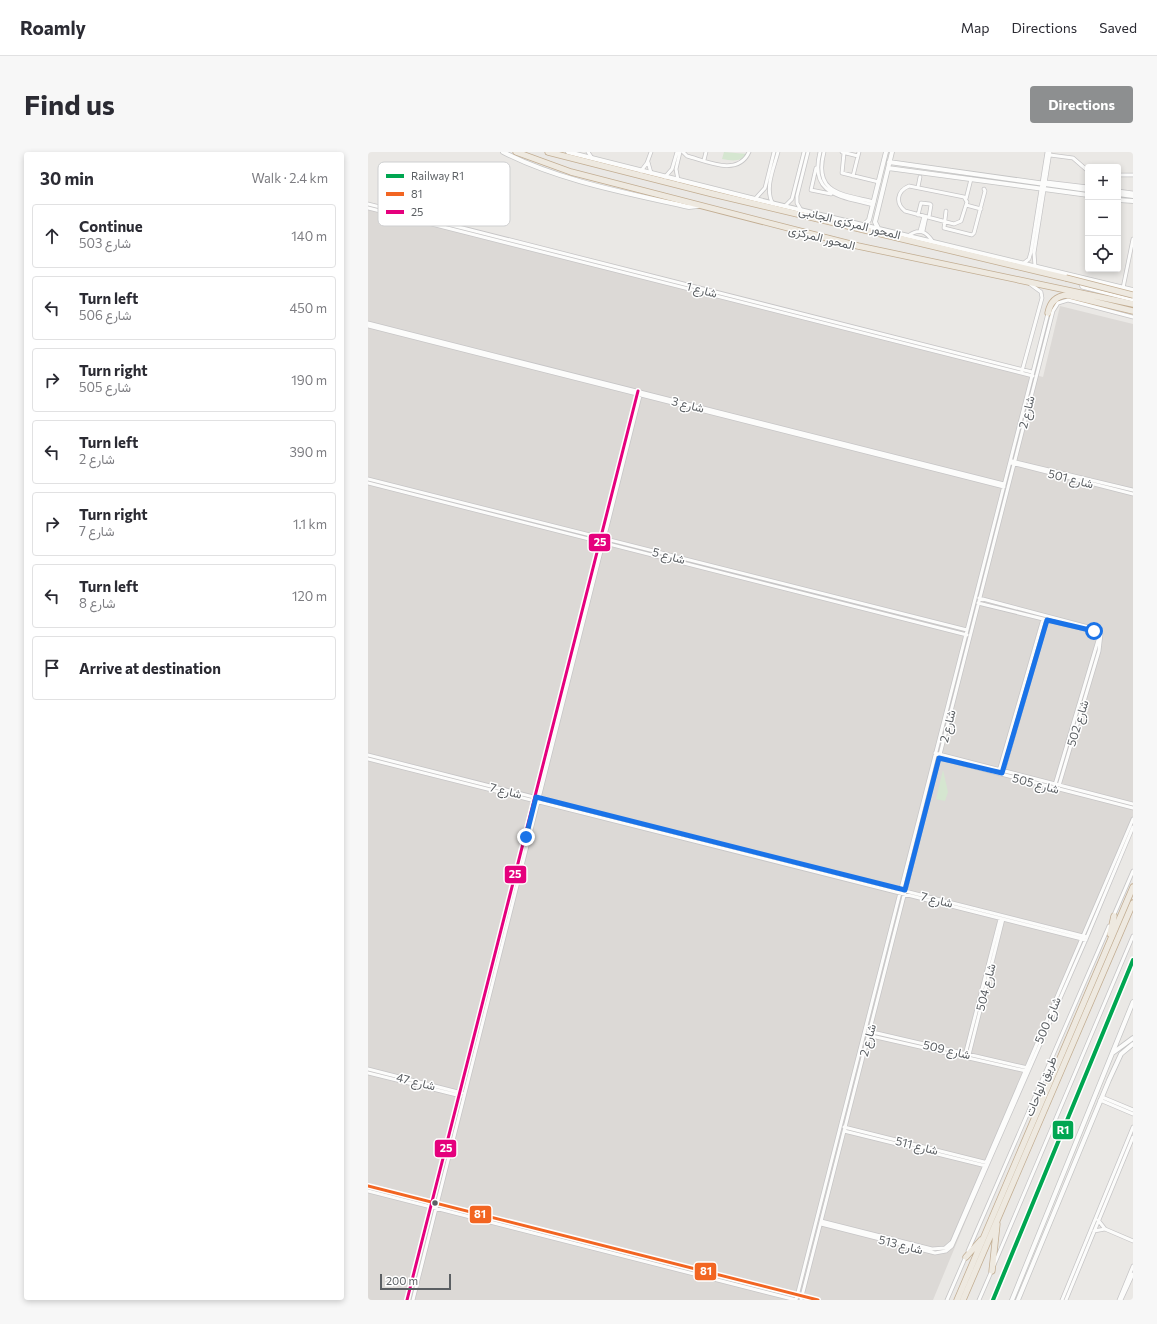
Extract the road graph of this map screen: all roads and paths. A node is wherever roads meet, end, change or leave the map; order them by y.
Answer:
1 (503, 152) edge
2 (516, 152) edge
3 (548, 152) edge
4 (571, 152) edge
5 (588, 152) edge
6 (650, 152) edge
7 (677, 152) edge
8 (680, 152) edge
9 (683, 152) edge
10 (706, 152) edge
11 (749, 152) edge
12 (777, 152) edge
13 (804, 152) edge
14 (808, 152) edge
15 (820, 152) edge
16 (824, 152) edge
17 (843, 152) edge
18 (859, 152) edge
19 (886, 152) edge
20 (892, 152) edge
21 (1049, 153) edge
22 (687, 156) junction
23 (858, 156) junction
24 (592, 158) junction
25 (678, 159) junction
26 (648, 160) junction
27 (704, 160) junction
28 (889, 162) junction
29 (817, 165) junction
30 (888, 168) junction
31 (1085, 168) edge
32 (641, 171) junction
33 (954, 171) junction
34 (651, 173) junction
35 (963, 173) junction
36 (1121, 174) edge
37 (1133, 175) edge
38 (854, 176) junction
39 (665, 177) junction
40 (920, 177) dead end
41 (952, 177) junction
42 (961, 178) junction
43 (971, 179) junction
44 (678, 180) junction
45 (879, 182) junction
46 (1044, 183) junction
47 (918, 187) junction
48 (1085, 188) edge
49 (984, 189) dead end
50 (1043, 189) junction
51 (713, 192) junction
52 (1121, 193) edge
53 (834, 194) junction
54 (1085, 195) edge
55 (1133, 195) edge
56 (755, 199) junction
57 (966, 199) junction
58 (1121, 200) edge
59 (1133, 202) edge
60 (368, 204) edge
61 (773, 204) junction
62 (874, 204) junction
63 (966, 205) junction
64 (698, 206) junction
65 (785, 206) junction
66 (378, 207) edge
67 (368, 208) edge
68 (981, 209) junction
69 (378, 210) edge
70 (801, 210) junction
71 (946, 211) dead end
72 (918, 214) junction
73 (870, 216) junction
74 (926, 217) junction
75 (876, 218) junction
76 (944, 222) junction
77 (864, 225) junction
78 (440, 226) edge
79 (453, 226) edge
80 (878, 229) junction
81 (921, 231) junction
82 (908, 236) junction
83 (1133, 239) edge
84 (933, 242) junction
85 (1033, 252) junction
86 (1128, 262) junction
87 (1024, 263) junction
88 (1133, 263) edge
89 (1035, 266) junction
90 (1083, 278) junction
91 (1025, 280) junction
92 (1123, 288) junction
93 (1133, 290) edge
94 (1133, 295) edge
95 (1133, 300) edge
96 (1133, 304) edge
97 (1133, 311) edge
98 (1048, 313) joint
99 (804, 317) junction
100 (1133, 317) edge
101 (368, 324) edge
102 (1022, 371) junction
103 (1034, 374) junction
104 (640, 393) junction
105 (1012, 462) junction
106 (368, 479) edge
107 (368, 483) edge
108 (1006, 486) junction
109 (1133, 490) edge
110 (1133, 494) edge
111 (603, 538) junction
112 (602, 542) junction
113 (764, 578) junction
114 (763, 583) junction
115 (979, 598) junction
116 (978, 603) junction
117 (1046, 618) junction
118 (969, 630) junction
119 (968, 635) junction
120 (935, 752) junction
121 (940, 754) junction
122 (368, 755) edge
123 (939, 758) junction
124 (368, 759) edge
125 (1001, 772) junction
126 (1056, 786) junction
127 (537, 800) junction
128 (1133, 804) edge
129 (1133, 808) edge
130 (1133, 819) edge
131 (1133, 827) edge
132 (1133, 871) edge
133 (1133, 887) edge
134 (900, 891) junction
135 (905, 892) junction
136 (1133, 902) edge
137 (1114, 916) junction
138 (1002, 917) junction
139 (1133, 936) edge
140 (1085, 938) junction
141 (1108, 944) junction
142 (874, 993) junction
143 (880, 994) junction
144 (1133, 1002) edge
145 (865, 1030) junction
146 (869, 1031) junction
147 (864, 1034) junction
148 (868, 1036) junction
149 (1133, 1038) edge
150 (919, 1043) junction
151 (1133, 1044) edge
152 (918, 1047) junction
153 (1113, 1053) junction
154 (967, 1056) junction
155 (368, 1069) edge
156 (1027, 1070) junction
157 (368, 1073) edge
158 (1103, 1077) junction
159 (1109, 1080) junction
160 (462, 1094) junction
161 (1101, 1098) junction
162 (1039, 1107) junction
163 (1045, 1110) junction
164 (1133, 1110) edge
165 (1133, 1114) edge
166 (1036, 1121) junction
167 (840, 1126) junction
168 (1133, 1127) edge
169 (845, 1129) junction
170 (1133, 1137) edge
171 (987, 1164) junction
172 (1062, 1178) junction
173 (1067, 1181) junction
174 (368, 1186) edge
175 (368, 1192) edge
176 (1106, 1198) junction
177 (432, 1202) junction
178 (437, 1204) junction
179 (431, 1208) junction
180 (436, 1209) junction
181 (816, 1218) junction
182 (998, 1218) junction
183 (1098, 1220) junction
184 (963, 1221) joint
185 (821, 1222) junction
186 (1105, 1229) junction
187 (1094, 1232) junction
188 (984, 1237) junction
189 (1133, 1241) edge
190 (966, 1257) junction
191 (657, 1259) junction
192 (656, 1265) junction
193 (1133, 1266) edge
194 (992, 1271) junction
195 (1133, 1274) edge
196 (1017, 1288) junction
197 (1022, 1290) junction
198 (797, 1295) junction
199 (802, 1296) junction
200 (407, 1300) edge
201 (413, 1300) edge
202 (796, 1300) edge
203 (801, 1300) edge
204 (818, 1300) edge
205 (947, 1300) edge
206 (957, 1300) edge
207 (963, 1300) edge
208 (980, 1300) edge
209 (1012, 1300) edge
210 (1018, 1300) edge
211 (1062, 1300) edge
212 (1066, 1300) edge
213 (1120, 1300) edge

1 - 64 street
2 - 64 highway, المحور المركزى
3 - 51 highway, المحور المركزى
4 - 24 street, المحور المركزى الجانبى
5 - 24 street
6 - 26 street
7 - 39 street
8 - 25 street
9 - 22 street
10 - 27 street
11 - 27 street
12 - 56 street
12 - 61 street
13 - 65 street
14 - 70 street
15 - 29 street
16 - 62 street
17 - 23 street
17 - 38 street
18 - 23 street
19 - 45 street
20 - 28 street
21 - 31 street
21 - 46 street
22 - 25 street
22 - 27 street
23 - 38 street
24 - 32 street, المحور المركزى الجانبى
25 - 44 street
26 - 32 street
26 - 34 street
28 - 30 street
28 - 33 street
29 - 53 street
29 - 53 street
30 - 41 street
30 - 75 street
32 - 34 street, المحور المركزى الجانبى
33 - 35 street
33 - 41 street
34 - 39 street, المحور المركزى الجانبى
35 - 42 street
35 - 46 street
36 - 37 street
38 - 45 street
39 - 44 street, المحور المركزى الجانبى
40 - 47 street
41 - 42 street
42 - 43 street
43 - 50 street
43 - 57 street
44 - 51 street, المحور المركزى الجانبى
45 - 62 street
46 - 48 street
46 - 50 street
47 - 57 street
47 - 72 street
49 - 68 street
50 - 54 street
50 - 85 street
51 - 56 street, المحور المركزى الجانبى
51 - 94 highway, المحور المركزى, bridge
52 - 55 street
53 - 62 street
56 - 61 street, المحور المركزى الجانبى
57 - 63 street
58 - 59 street
60 - 66 street, شارع 1
61 - 65 street, المحور المركزى الجانبى
62 - 73 street
63 - 68 street
63 - 76 street
64 - 91 highway, المحور المركزى
65 - 70 street, المحور المركزى الجانبى
67 - 69 street, شارع 1
68 - 76 street
70 - 77 street, المحور المركزى الجانبى
71 - 76 street
72 - 74 street
72 - 74 street
73 - 75 street
73 - 77 street
74 - 76 street
74 - 81 street
75 - 80 street
77 - 80 street, المحور المركزى الجانبى
78 - 99 street, شارع 1
79 - 99 street, شارع 1
80 - 82 street, المحور المركزى الجانبى
81 - 82 street
81 - 84 street
82 - 84 street, المحور المركزى الجانبى
83 - 86 street
84 - 87 street, المحور المركزى الجانبى
85 - 87 street
85 - 89 street
86 - 88 street
86 - 92 street
87 - 89 street, المحور المركزى الجانبى
89 - 90 street, المحور المركزى الجانبى
90 - 92 street, المحور المركزى الجانبى
90 - 95 street
91 - 96 highway, المحور المركزى
91 - 102 street
92 - 93 street, المحور المركزى الجانبى
97 - 98 highway
98 - 103 street, شارع 2
99 - 102 street, شارع 1
100 - 103 street, شارع 2
101 - 104 street, شارع 3
102 - 103 street, شارع 1
103 - 105 street, شارع 2
104 - 108 street, شارع 3
104 - 111 street
105 - 108 street, شارع 2
105 - 109 street, شارع 501
105 - 110 street, شارع 501
106 - 111 street, شارع 5
107 - 112 street, شارع 5
108 - 115 street, شارع 2
108 - 118 street, شارع 2
111 - 112 street
111 - 113 street, شارع 5
112 - 114 street, شارع 5
112 - 127 street
113 - 114 street
113 - 118 street, شارع 5
114 - 119 street, شارع 5
115 - 116 street, شارع 2
115 - 117 street
116 - 117 street
116 - 118 street, شارع 2
117 - 125 street
117 - 126 street, شارع 502
118 - 119 street, شارع 2
119 - 120 street, شارع 2
119 - 121 street, شارع 2
120 - 121 street, شارع 505
120 - 134 street, شارع 2
121 - 123 street, شارع 2
121 - 125 street, شارع 505
122 - 127 street, شارع 7
123 - 125 street, شارع 505
123 - 135 street, شارع 2
124 - 127 street, شارع 7
125 - 126 street, شارع 505
126 - 128 street, شارع 505
126 - 129 street, شارع 505
127 - 134 street, شارع 7
127 - 160 street
130 - 140 street, شارع 500
131 - 140 street, شارع 500
132 - 137 street, طريق الواحات
133 - 141 highway, طريق الواحات
134 - 135 street, شارع 7
134 - 142 street, شارع 2
135 - 138 street, شارع 7
135 - 143 street, شارع 2
136 - 163 highway, طريق الواحات
137 - 141 highway
137 - 190 street, طريق الواحات
138 - 140 street, شارع 7
138 - 154 street, شارع 504
139 - 194 street
140 - 156 street, شارع 500
141 - 162 highway, طريق الواحات
142 - 143 street
142 - 145 street, شارع 2
143 - 146 street, شارع 2
144 - 153 street
145 - 146 street, شارع 509
145 - 147 street, شارع 2
146 - 148 street, شارع 2
146 - 150 street, شارع 509
147 - 148 street, شارع 509
147 - 167 street, شارع 2
148 - 152 street, شارع 509
148 - 169 street, شارع 2
149 - 153 street
150 - 152 street
150 - 154 street, شارع 509
151 - 159 street
152 - 154 street, شارع 509
153 - 158 street
154 - 156 street, شارع 509
155 - 160 street, شارع 47
156 - 171 street, شارع 500
157 - 160 street, شارع 47
158 - 159 street
158 - 172 street
159 - 161 street
160 - 177 street
160 - 178 street
161 - 164 street
161 - 165 street
161 - 173 street
162 - 163 highway
162 - 166 highway, طريق الواحات
163 - 166 highway, طريق الواحات
166 - 182 highway, طريق الواحات
166 - 188 highway, طريق الواحات
167 - 169 street, شارع 511
167 - 181 street, شارع 2
168 - 176 street
169 - 171 street, شارع 511
169 - 185 street, شارع 2
170 - 176 street
171 - 184 street, شارع 500
172 - 173 street
172 - 196 street
173 - 197 street
174 - 177 street
175 - 179 street
176 - 183 street
176 - 211 street
177 - 178 street
177 - 179 street
178 - 180 street
178 - 191 street
179 - 180 street
179 - 200 street
180 - 192 street
180 - 201 street
181 - 185 street, شارع 513
181 - 198 street, شارع 2
182 - 194 highway
182 - 207 highway, طريق الواحات
183 - 186 street
183 - 187 street
184 - 185 street, شارع 513
185 - 199 street, شارع 2
186 - 187 street
186 - 189 street
187 - 212 street
188 - 190 highway
188 - 206 highway, طريق الواحات
190 - 205 street, طريق الواحات
191 - 192 street
191 - 198 street
192 - 202 street
193 - 213 street
194 - 208 street
195 - 213 street
196 - 197 street
196 - 209 street
197 - 210 street
198 - 199 street
198 - 202 street, شارع 2
199 - 203 street, شارع 2
199 - 204 street

